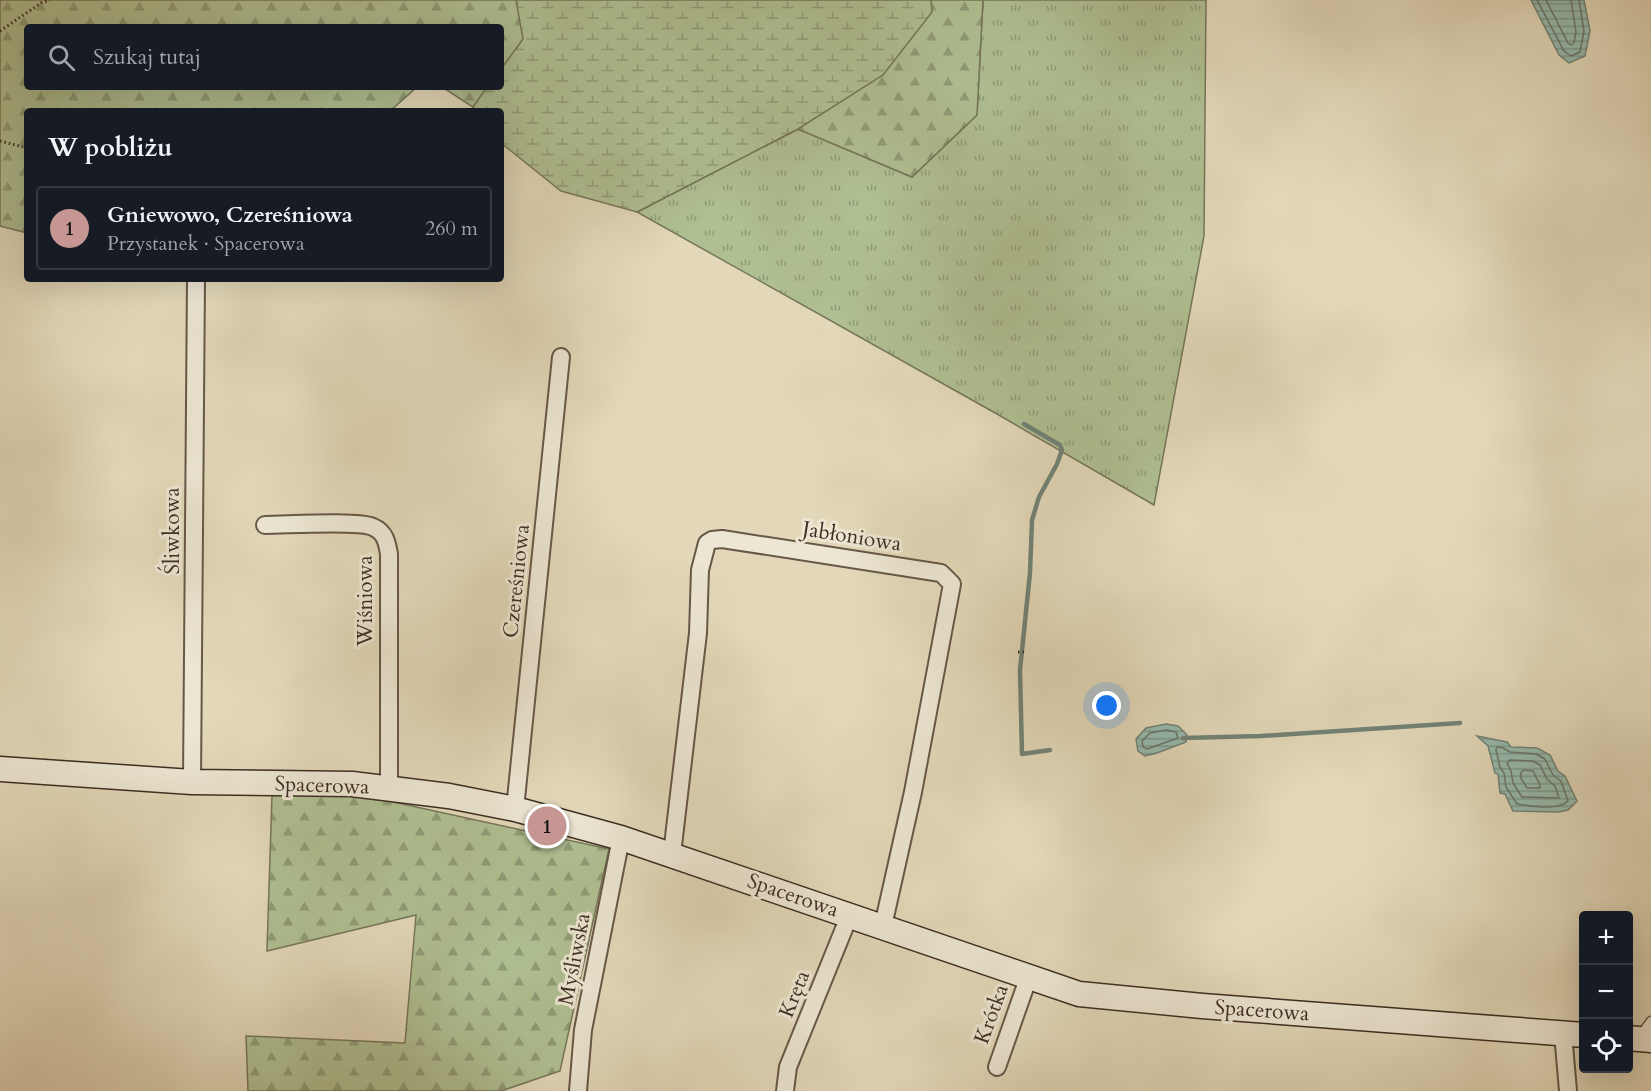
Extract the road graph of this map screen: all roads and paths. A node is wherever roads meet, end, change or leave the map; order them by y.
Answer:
1 (50, 0) edge
2 (0, 31) edge
3 (0, 141) edge
4 (24, 147) edge
5 (196, 282) edge
6 (561, 357) dead end
7 (266, 525) dead end
8 (1018, 652) dead end
9 (1024, 652) dead end
10 (0, 769) edge
11 (192, 783) junction
12 (389, 789) junction
13 (515, 809) junction
14 (621, 838) junction
15 (672, 854) junction
16 (850, 914) junction
17 (883, 926) junction
18 (1029, 976) junction
19 (1573, 1034) edge
20 (996, 1067) dead end
21 (578, 1091) edge
22 (785, 1091) edge
23 (1568, 1091) edge

1 - 2 path
3 - 4 path
5 - 11 street, Śliwkowa
6 - 13 street, Czereśniowa
7 - 12 street, Wiśniowa
8 - 9 path
10 - 11 street, Spacerowa
11 - 12 street, Spacerowa
12 - 13 street, Spacerowa
13 - 14 street, Spacerowa
14 - 15 street, Spacerowa
14 - 21 street, Myśliwska
15 - 16 street, Spacerowa
15 - 17 street, Jabłoniowa
16 - 17 street, Spacerowa
16 - 22 street, Kręta
17 - 18 street, Spacerowa
18 - 19 street, Spacerowa
18 - 20 street, Krótka
19 - 23 street

